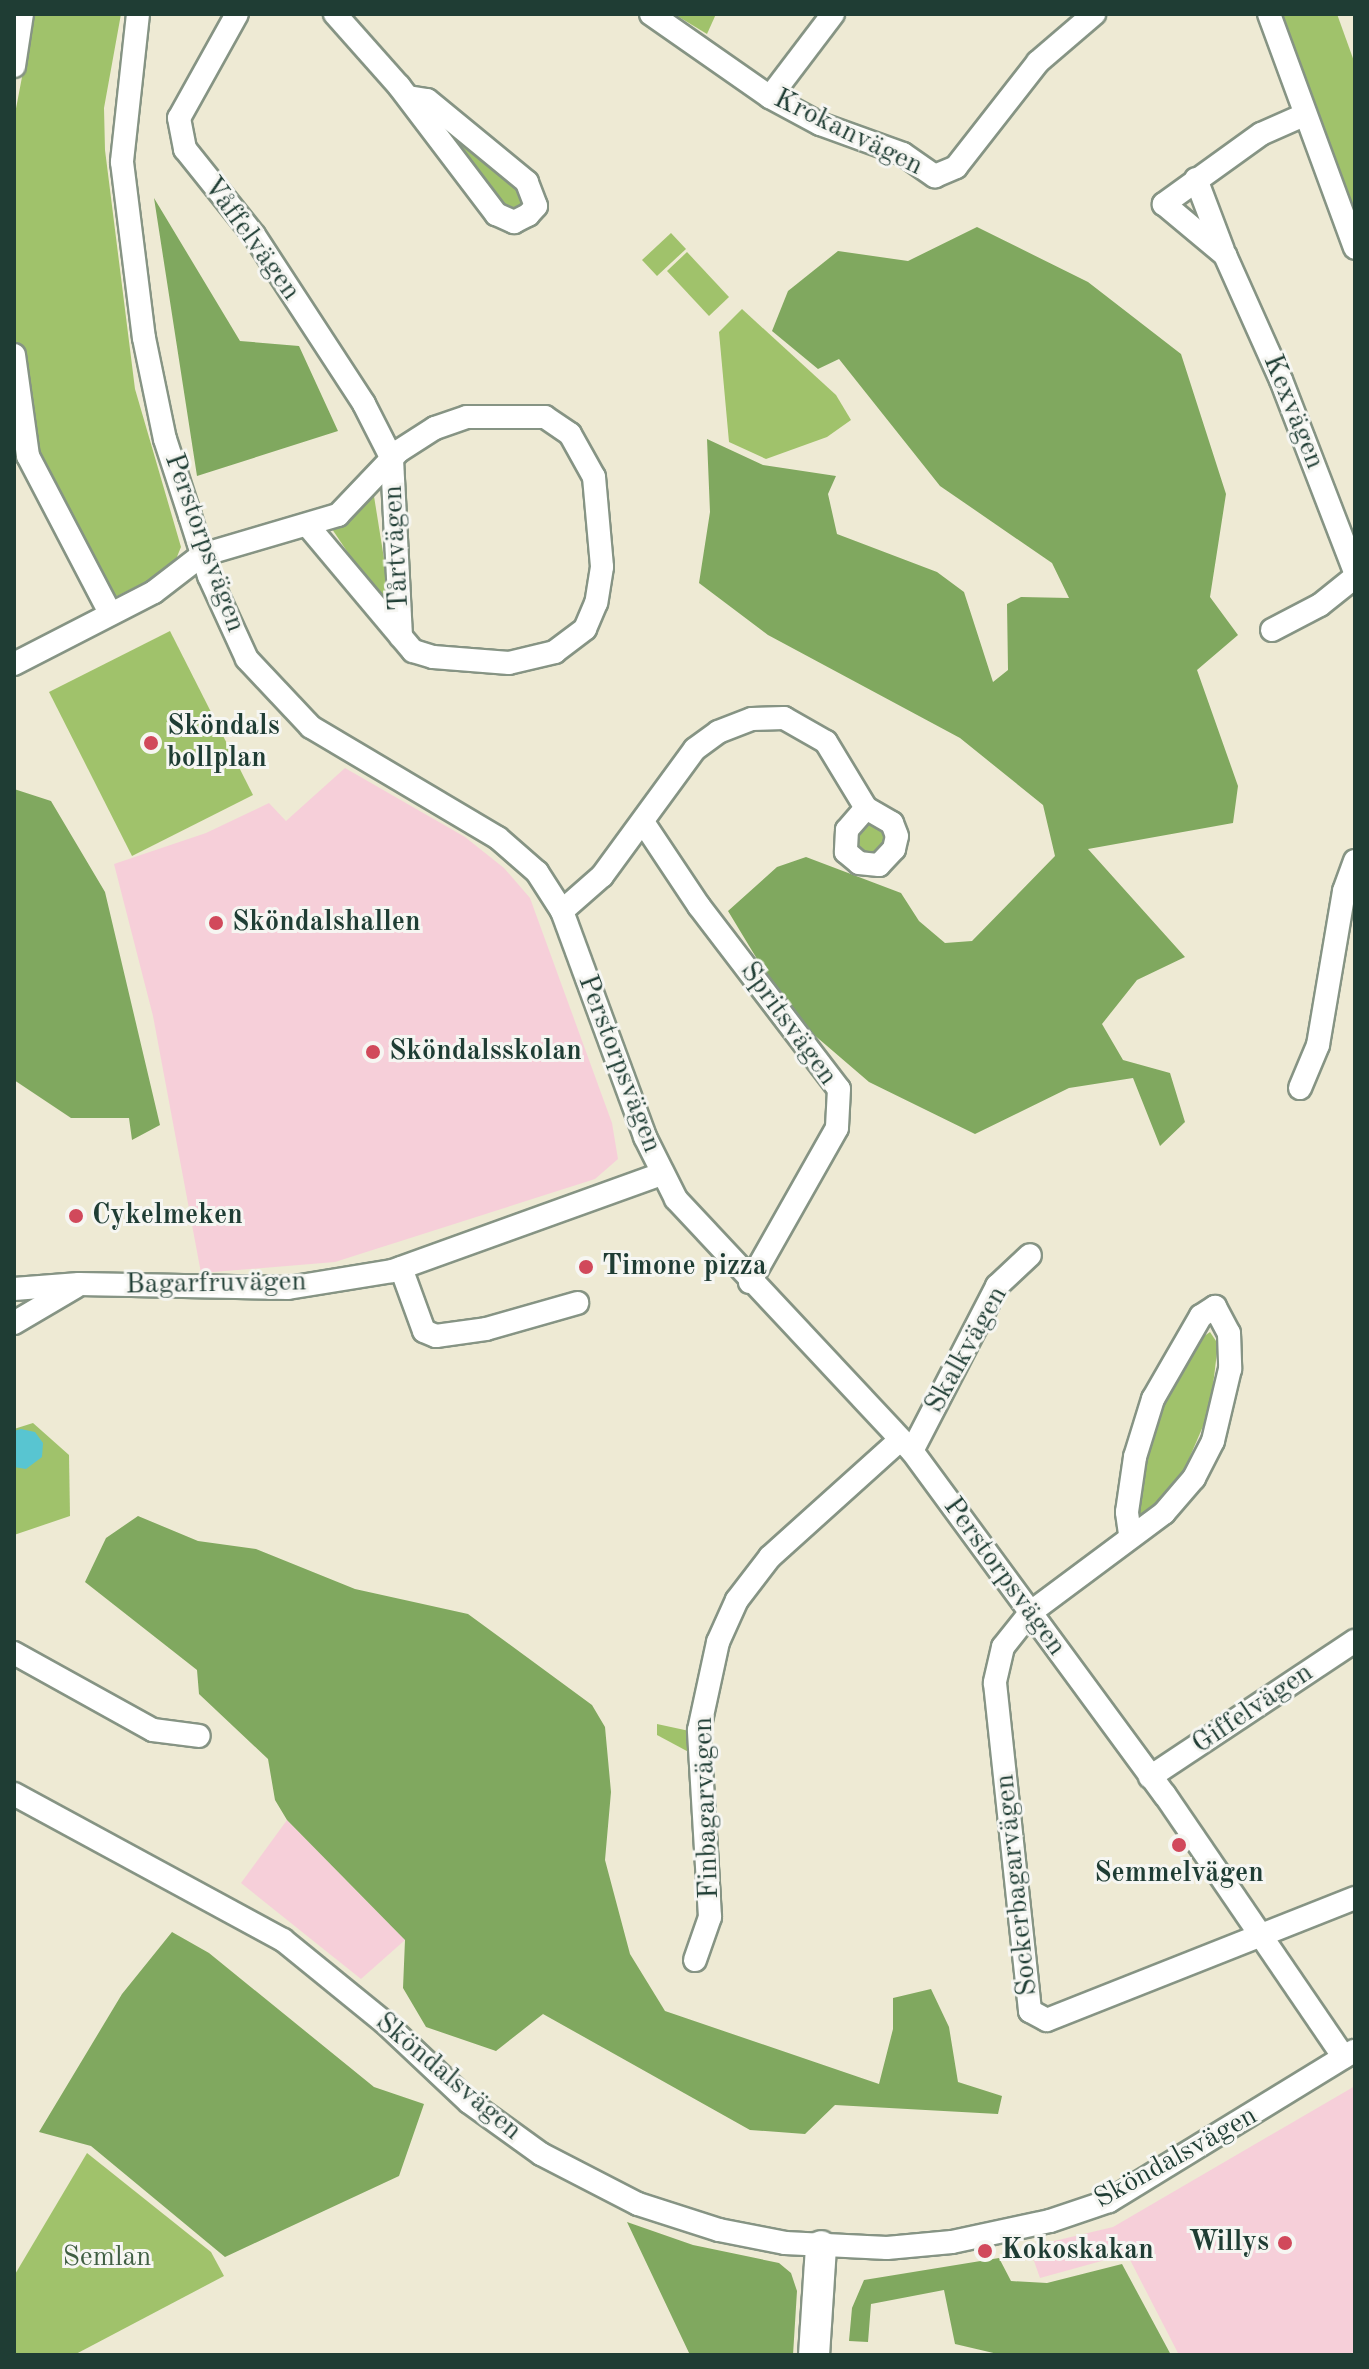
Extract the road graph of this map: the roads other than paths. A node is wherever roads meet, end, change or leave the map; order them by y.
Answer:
1 (22, 14) edge
2 (138, 14) edge
3 (237, 14) edge
4 (335, 14) edge
5 (651, 14) edge
6 (833, 14) edge
7 (1094, 14) edge
8 (1269, 14) edge
9 (14, 66) edge
10 (408, 97) junction
11 (770, 97) junction
12 (1304, 115) junction
13 (1196, 179) junction
14 (1355, 248) edge
15 (1225, 255) junction
16 (14, 355) edge
17 (392, 459) junction
18 (308, 526) junction
19 (202, 555) junction
20 (1355, 575) edge
21 (110, 613) junction
22 (1272, 630) dead end
23 (401, 637) junction
24 (14, 664) edge
25 (866, 808) dead end
26 (643, 822) junction
27 (1355, 861) edge
28 (562, 911) junction
29 (1300, 1088) dead end
30 (661, 1174) junction
31 (1030, 1255) dead end
32 (401, 1268) junction
33 (750, 1282) junction
34 (79, 1284) junction
35 (14, 1289) edge
36 (577, 1303) dead end
37 (14, 1323) edge
38 (906, 1446) junction
39 (1130, 1534) junction
40 (1030, 1613) junction
41 (1355, 1641) edge
42 (14, 1653) edge
43 (199, 1736) dead end
44 (1150, 1777) junction
45 (14, 1794) edge
46 (1355, 1898) edge
47 (1264, 1936) junction
48 (695, 1960) dead end
49 (1349, 2054) edge
50 (821, 2246) junction
51 (814, 2355) edge

1 - 9 street
2 - 19 street, Perstorpsvägen
3 - 17 street, Våffelvägen
4 - 10 street
5 - 11 street, Krokanvägen
6 - 11 street
7 - 11 street, Krokanvägen
8 - 12 street
10 - 10 street
12 - 13 street, Kexvägen
12 - 14 street
13 - 15 street, Kexvägen
13 - 15 street, Kexvägen
15 - 20 street, Kexvägen
16 - 21 street
17 - 18 street, Tårtvägen
17 - 23 street, Tårtvägen
17 - 23 street, Tårtvägen
18 - 19 street, Tårtvägen
18 - 23 street, Tårtvägen
19 - 21 street
19 - 28 street, Perstorpsvägen
20 - 22 street, Kexvägen
21 - 24 street
25 - 26 street
26 - 28 street
26 - 33 street, Spritsvägen
27 - 29 street
28 - 30 street, Perstorpsvägen
30 - 32 street, Bagarfruvägen
30 - 33 street, Perstorpsvägen
31 - 38 street, Skalkvägen
32 - 34 street, Bagarfruvägen
32 - 36 street
33 - 38 street, Perstorpsvägen
34 - 35 street, Bagarfruvägen
34 - 37 street
38 - 40 street, Perstorpsvägen
38 - 48 street, Finbagarvägen
39 - 39 street
39 - 40 street
40 - 44 street, Perstorpsvägen
40 - 47 street, Sockerbagarvägen
41 - 44 street, Giffelvägen
42 - 43 street
44 - 47 street, Perstorpsvägen
45 - 50 street, Sköndalsvägen
46 - 47 street
47 - 49 street, Perstorpsvägen
49 - 50 street, Sköndalsvägen
50 - 51 street

